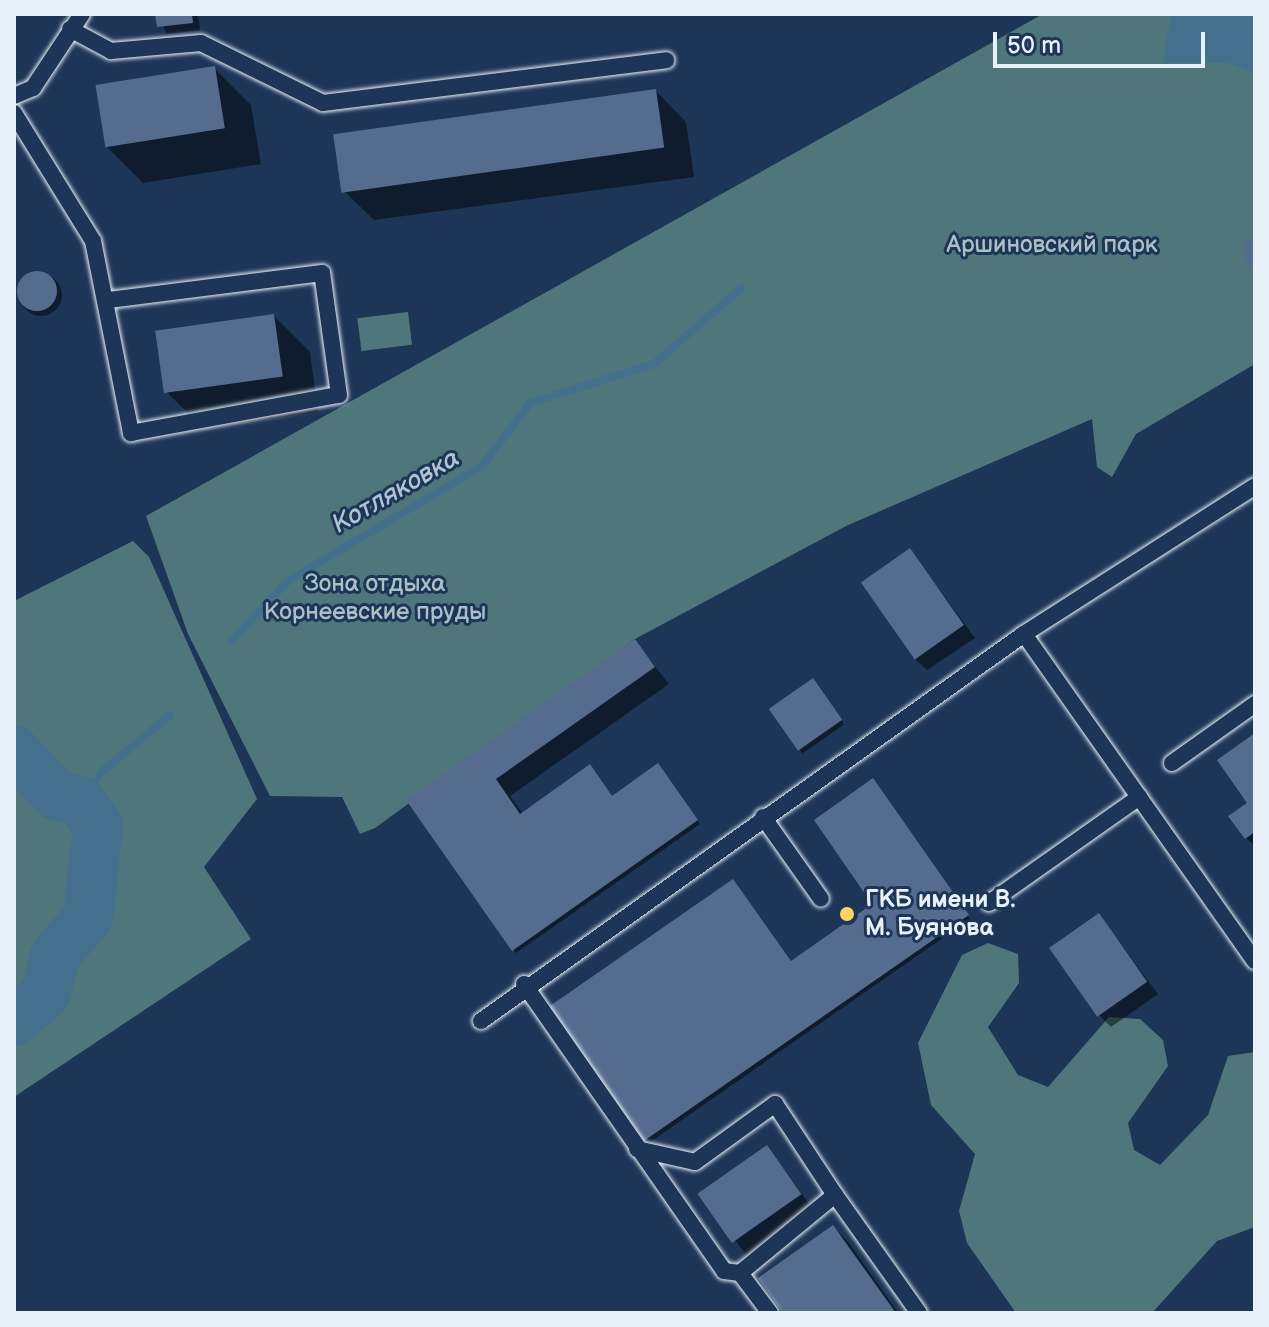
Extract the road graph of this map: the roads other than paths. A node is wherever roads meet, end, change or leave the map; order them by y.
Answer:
1 (82, 14) edge
2 (70, 29) junction
3 (666, 60) dead end
4 (14, 96) edge
5 (14, 113) edge
6 (107, 300) junction
7 (1255, 486) edge
8 (1024, 634) junction
9 (1255, 704) edge
10 (1172, 763) dead end
11 (1139, 797) junction
12 (763, 817) junction
13 (821, 899) dead end
14 (989, 903) dead end
15 (1255, 961) edge
16 (524, 984) junction
17 (481, 1021) dead end
18 (637, 1149) junction
19 (835, 1195) junction
20 (740, 1273) junction
21 (770, 1313) edge
22 (919, 1313) edge

1 - 2 lane
2 - 3 lane
2 - 4 lane
5 - 6 lane
6 - 6 lane
7 - 8 lane
8 - 11 lane
8 - 12 lane
9 - 10 lane
11 - 14 lane
11 - 15 lane
12 - 13 lane
12 - 16 lane
16 - 17 lane
16 - 18 lane
18 - 19 lane
18 - 20 lane
19 - 20 lane
19 - 22 lane
20 - 21 lane

